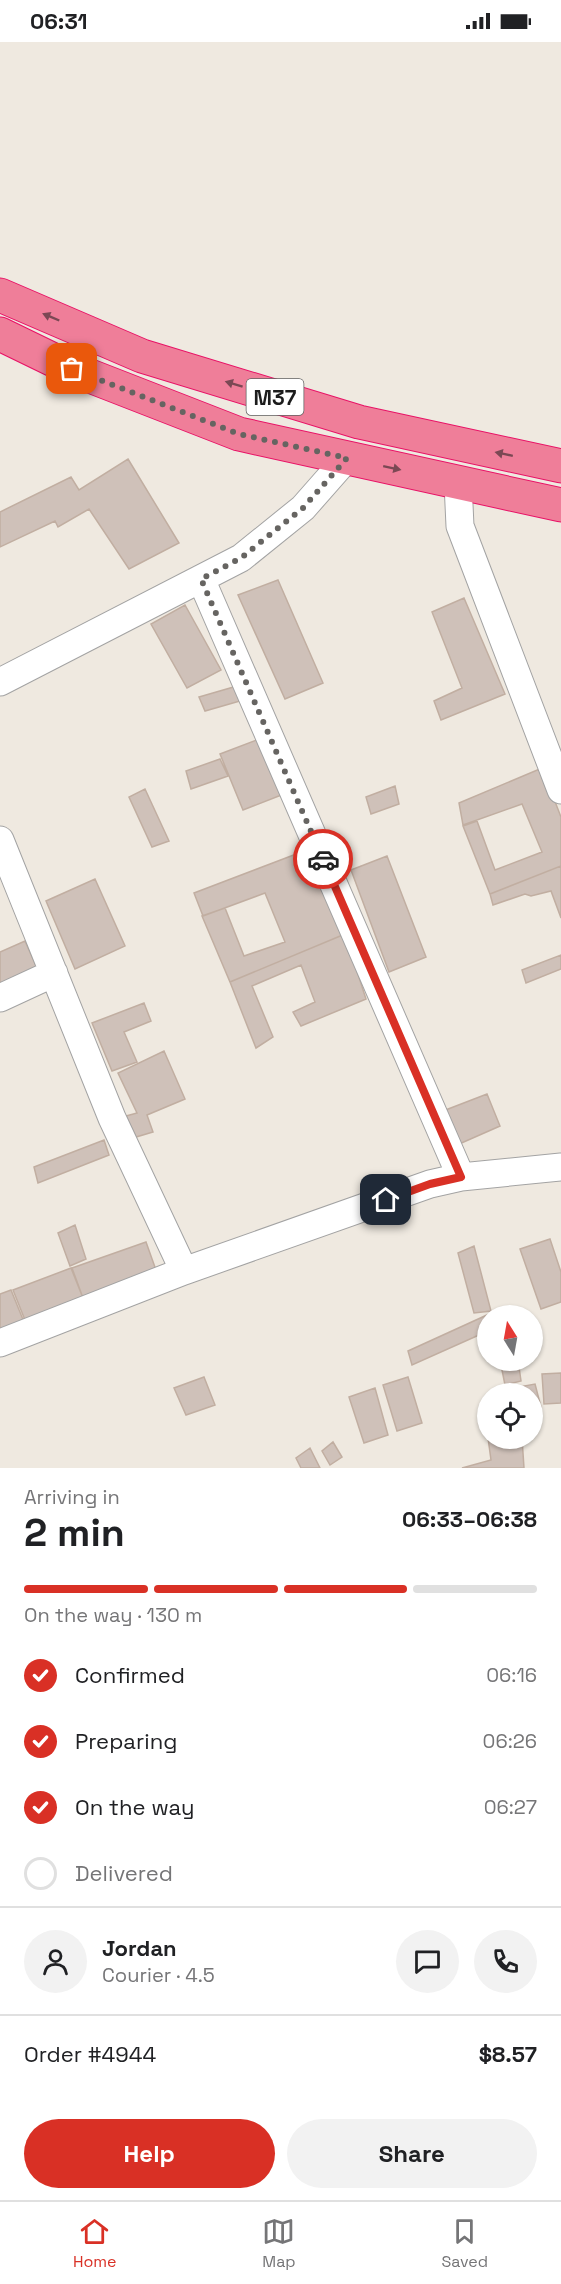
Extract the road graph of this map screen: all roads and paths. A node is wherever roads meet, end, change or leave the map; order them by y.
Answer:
1 (0, 295) edge
2 (0, 334) edge
3 (347, 458) junction
4 (561, 466) edge
5 (458, 483) junction
6 (561, 505) edge
7 (201, 579) junction
8 (0, 682) edge
9 (561, 790) edge
10 (0, 840) edge
11 (54, 973) junction
12 (0, 998) edge
13 (561, 1167) edge
14 (461, 1177) junction
15 (184, 1271) junction
16 (0, 1343) edge

4 -> 1 highway, M37
2 - 3 highway, M37
3 -> 5 highway, M37
3 - 7 street
5 - 6 highway, M37
5 - 9 street
7 - 8 street
7 - 14 street
10 - 11 street
11 - 12 street
11 - 15 street
13 - 14 street
14 - 15 street
15 - 16 street

